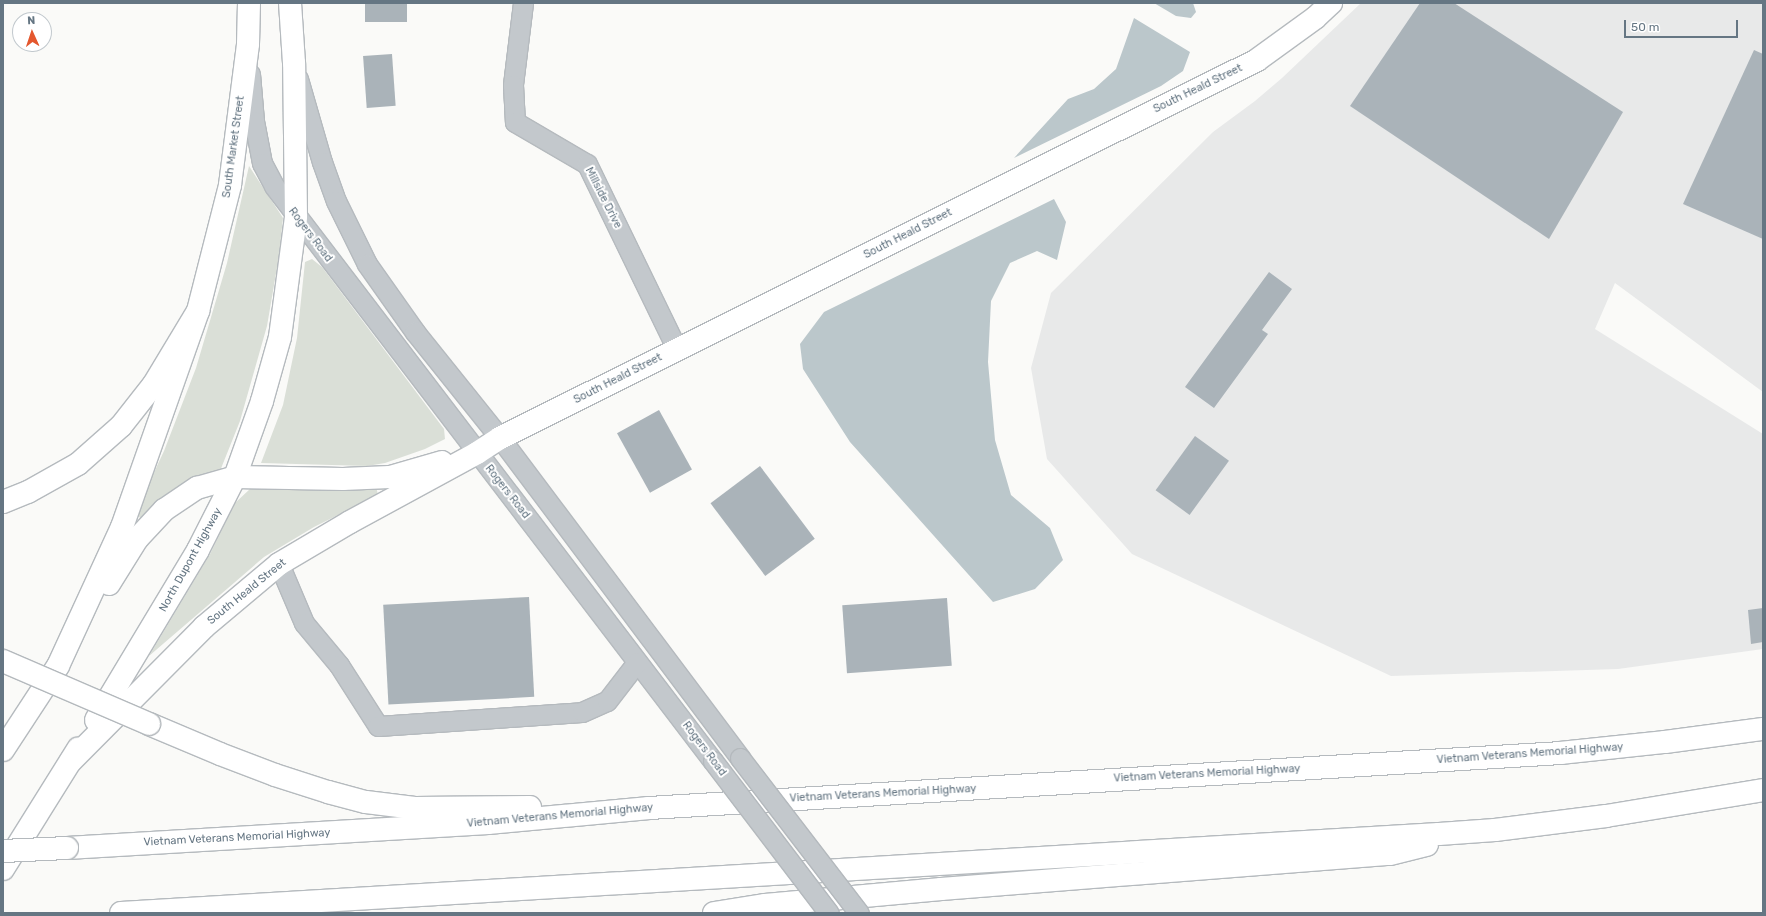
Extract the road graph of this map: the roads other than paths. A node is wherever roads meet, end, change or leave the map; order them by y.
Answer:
1 (249, 3) edge
2 (290, 3) edge
3 (523, 3) edge
4 (1331, 3) edge
5 (248, 44) junction
6 (294, 63) junction
7 (296, 217) junction
8 (198, 311) junction
9 (677, 349) junction
10 (500, 438) junction
11 (476, 453) junction
12 (235, 477) junction
13 (3, 502) edge
14 (279, 564) junction
15 (3, 662) edge
16 (637, 662) junction
17 (58, 666) junction
18 (1763, 729) edge
19 (3, 750) edge
20 (71, 761) junction
21 (1763, 790) edge
22 (649, 808) junction
23 (1495, 830) junction
24 (3, 852) edge
25 (3, 869) edge
26 (121, 913) edge
27 (714, 913) edge
28 (829, 913) edge
29 (859, 913) edge

1 - 5 main road, South Market Street
2 - 6 main road
3 - 9 street, Millside Drive
4 - 9 main road, South Heald Street
5 - 7 street, Rogers Road
5 - 8 main road, South Market Street
6 - 7 main road
6 - 10 street
7 - 11 street, Rogers Road
7 - 12 main road, North Dupont Highway
8 - 13 main road
8 - 17 main road
9 - 10 main road, South Heald Street
10 - 11 main road, South Heald Street
10 - 29 street, bridge
11 - 12 main road, South Heald Street
11 - 14 main road, South Heald Street
11 - 16 street, Rogers Road
12 - 17 main road, South Heald Street
12 - 20 main road, North Dupont Highway
14 - 16 street
14 - 20 main road, South Heald Street
15 - 22 main road, bridge
16 - 28 street, Rogers Road, bridge
17 - 19 main road
18 - 22 main road, Vietnam Veterans Memorial Highway
20 - 25 main road, North Dupont Highway
21 - 23 main road
22 - 24 main road, Vietnam Veterans Memorial Highway, bridge
23 - 26 main road
23 - 27 main road

